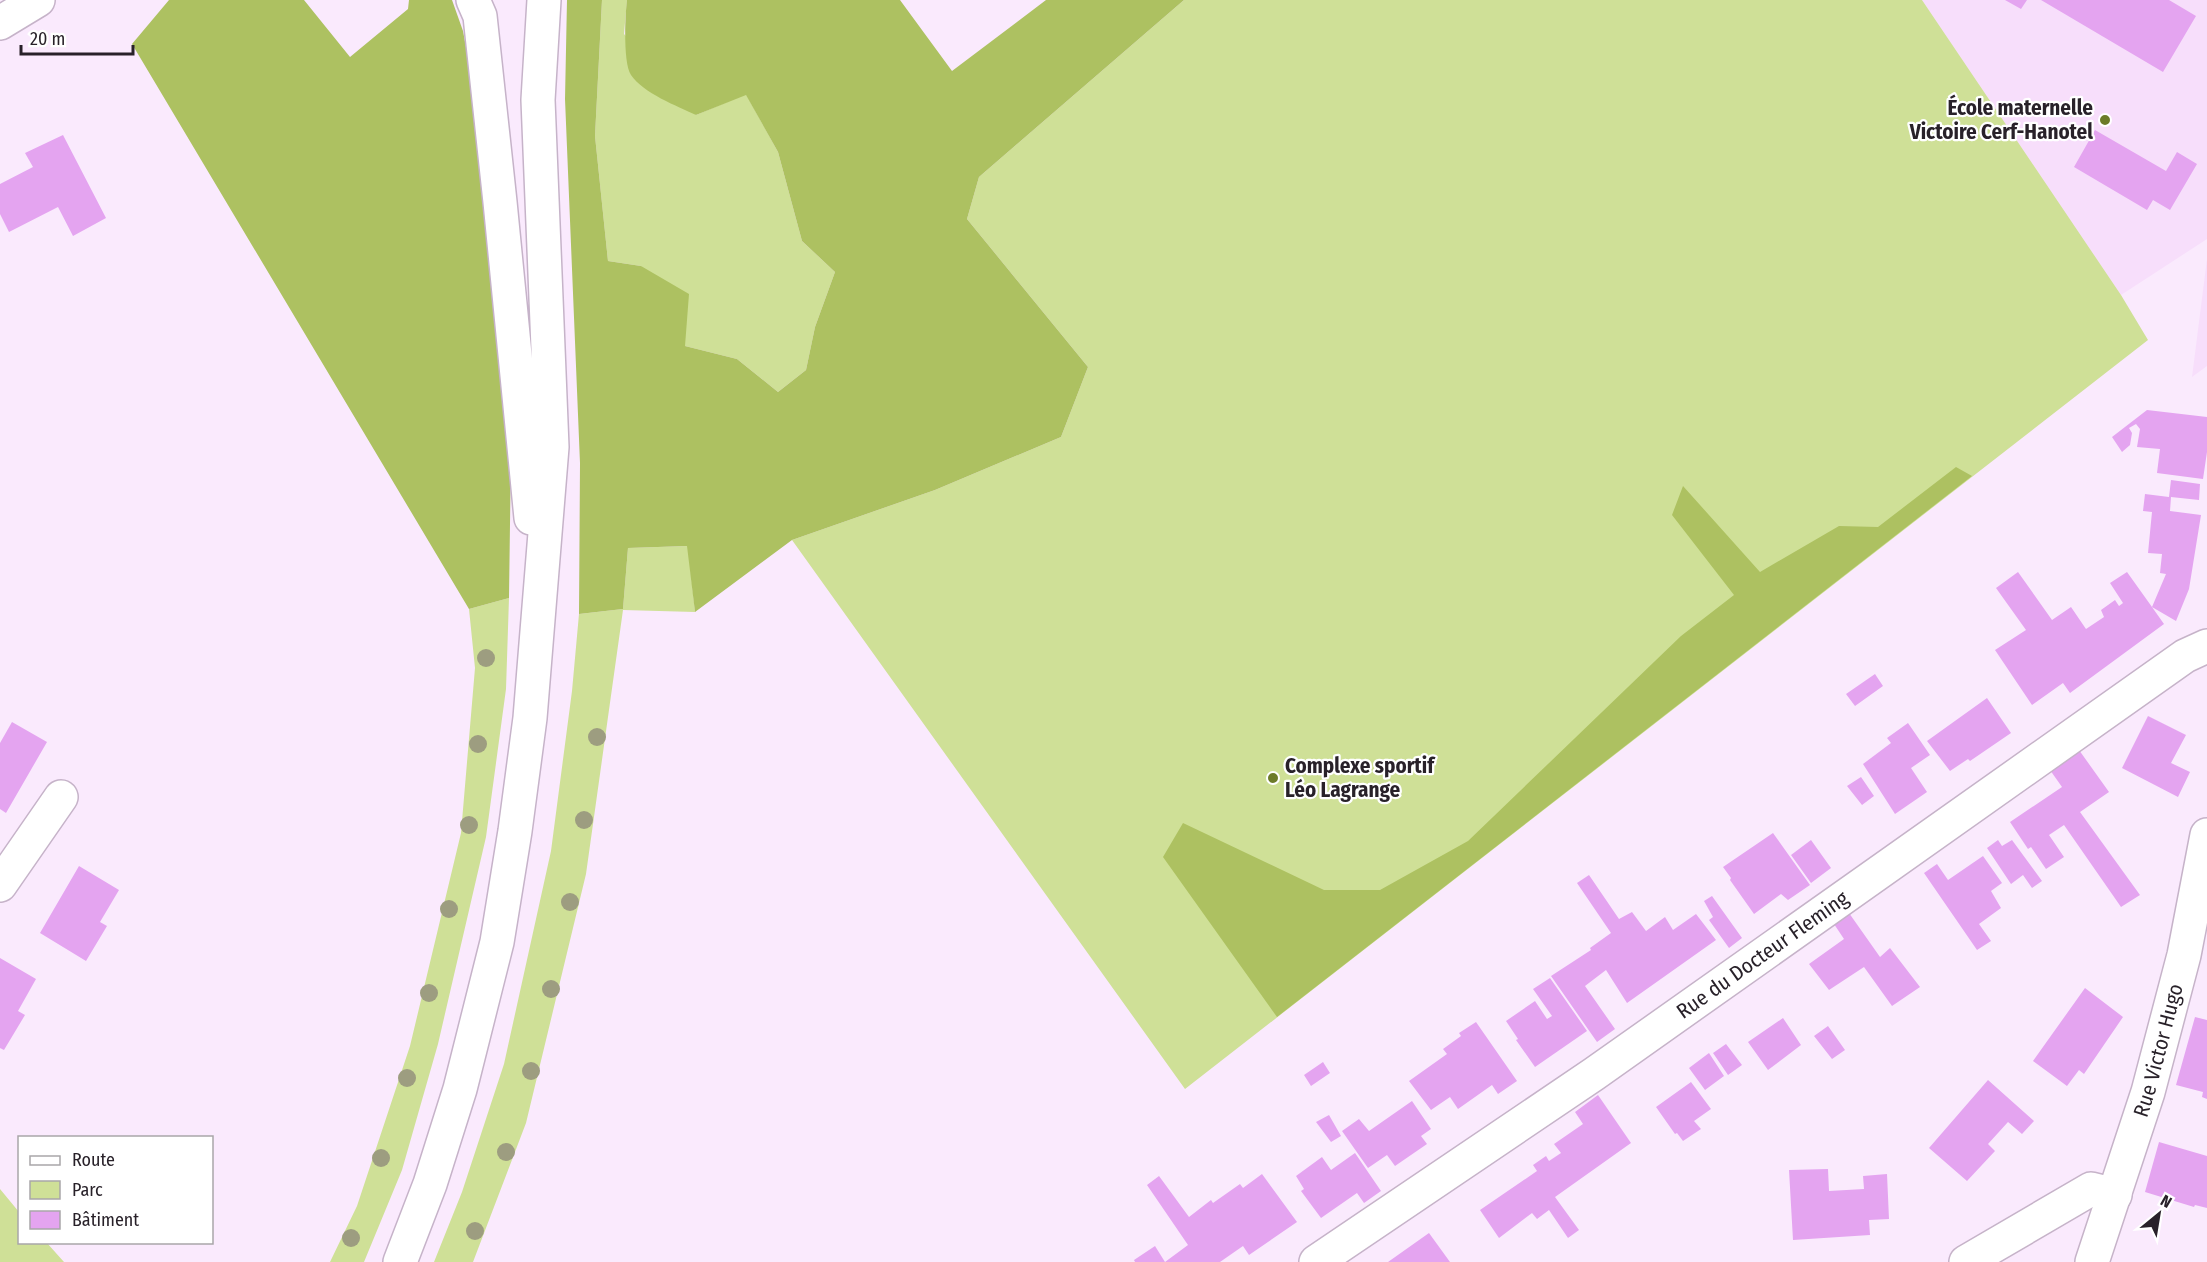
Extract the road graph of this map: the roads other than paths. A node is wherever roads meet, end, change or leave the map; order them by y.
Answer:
1 (473, 0) edge
2 (544, 0) edge
3 (30, 2) edge
4 (0, 23) edge
5 (539, 598) junction
6 (2207, 646) edge
7 (61, 797) dead end
8 (2207, 835) edge
9 (0, 885) edge
10 (2115, 1195) junction
11 (400, 1262) edge
12 (1316, 1262) edge
13 (1966, 1262) edge
14 (2092, 1262) edge

1 - 5 main road
2 - 5 main road
3 - 4 main road
5 - 11 main road
6 - 12 main road, Rue du Docteur Fleming
7 - 9 main road
8 - 10 main road, Rue Victor Hugo
10 - 13 main road
10 - 14 main road, Rue Victor Hugo

